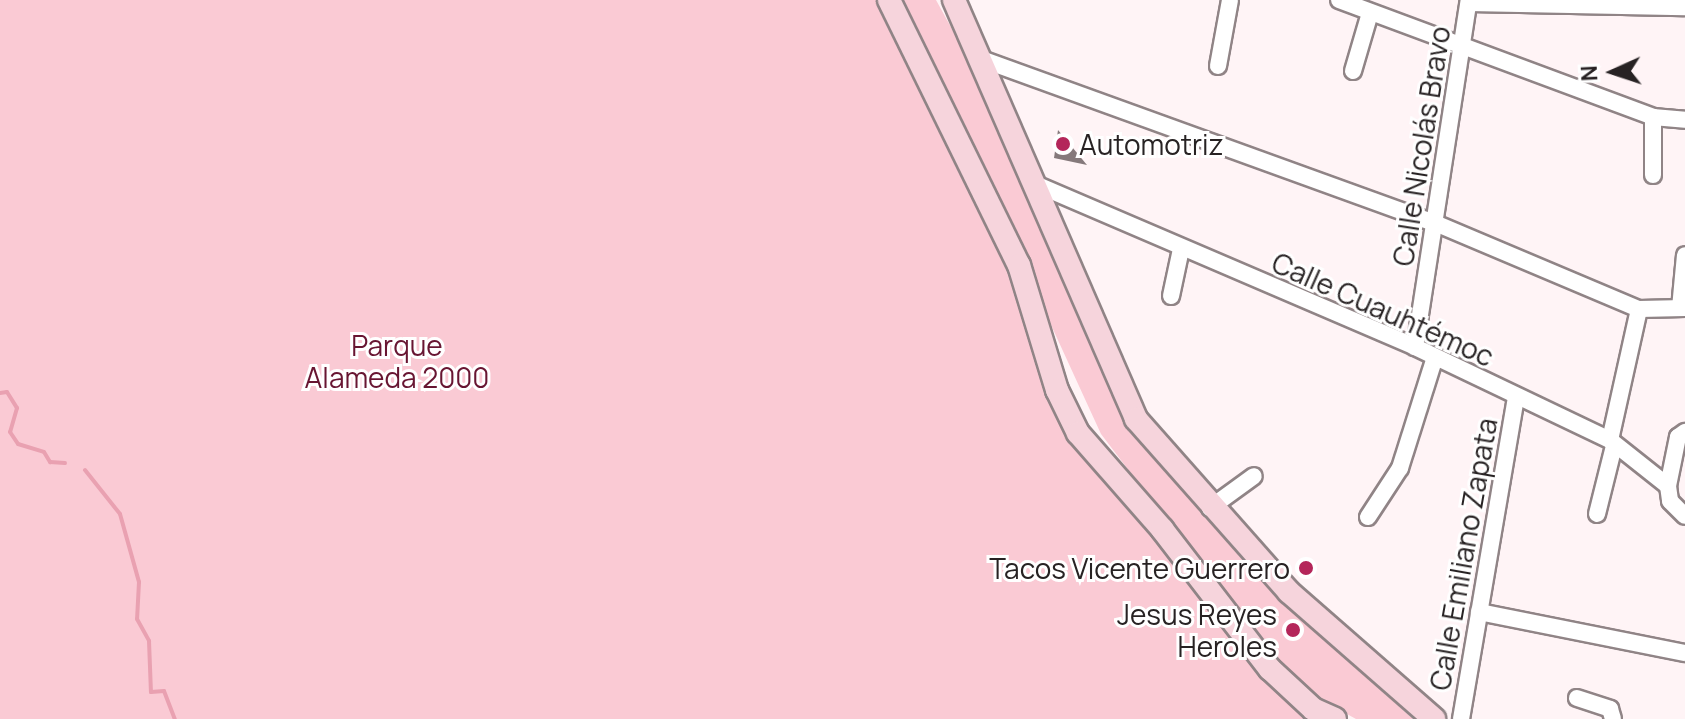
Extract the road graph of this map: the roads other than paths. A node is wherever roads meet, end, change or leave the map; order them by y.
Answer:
1 (889, 0) edge
2 (954, 0) edge
3 (1230, 0) edge
4 (1339, 0) edge
5 (1469, 2) edge
6 (1685, 7) edge
7 (1370, 13) junction
8 (1465, 50) junction
9 (984, 60) junction
10 (1218, 66) dead end
11 (1353, 71) dead end
12 (1653, 117) junction
13 (1685, 120) edge
14 (1653, 175) dead end
15 (1033, 183) junction
16 (1435, 223) junction
17 (1181, 249) junction
18 (1685, 255) edge
19 (1171, 296) dead end
20 (1682, 308) edge
21 (1639, 309) junction
22 (1415, 347) junction
23 (1434, 360) junction
24 (1516, 397) junction
25 (1685, 432) edge
26 (1612, 443) junction
27 (1254, 476) dead end
28 (1668, 486) junction
29 (1210, 508) junction
30 (1597, 514) dead end
31 (1685, 516) edge
32 (1368, 517) dead end
33 (1479, 612) junction
34 (1685, 653) edge
35 (1577, 698) dead end
36 (1311, 714) edge
37 (1335, 719) edge
38 (1434, 719) edge
39 (1461, 719) edge
40 (1613, 719) edge

1 - 36 main road
2 - 9 main road
3 - 10 street
4 - 7 street
5 - 6 street
5 - 8 street, Calle Nicolás Bravo
7 - 8 street
7 - 11 street
8 - 12 street
8 - 16 street, Calle Nicolás Bravo
9 - 15 main road
9 - 16 street
12 - 13 street
12 - 14 street
15 - 17 street, Calle Cuauhtémoc
15 - 29 main road
16 - 21 street
16 - 22 street, Calle Nicolás Bravo
17 - 19 street
17 - 22 street, Calle Cuauhtémoc
18 - 20 street
20 - 21 street
21 - 26 street
22 - 23 street, Calle Cuauhtémoc
23 - 24 street, Calle Cuauhtémoc
23 - 32 street
24 - 26 street, Calle Cuauhtémoc
24 - 33 street, Calle Emiliano Zapata
25 - 28 street
26 - 28 street, Calle Cuauhtémoc
26 - 30 street
27 - 29 street
28 - 31 street, Calle Cuauhtémoc
29 - 38 main road
33 - 34 street
33 - 39 street, Calle Emiliano Zapata
35 - 40 street
36 - 37 main road

